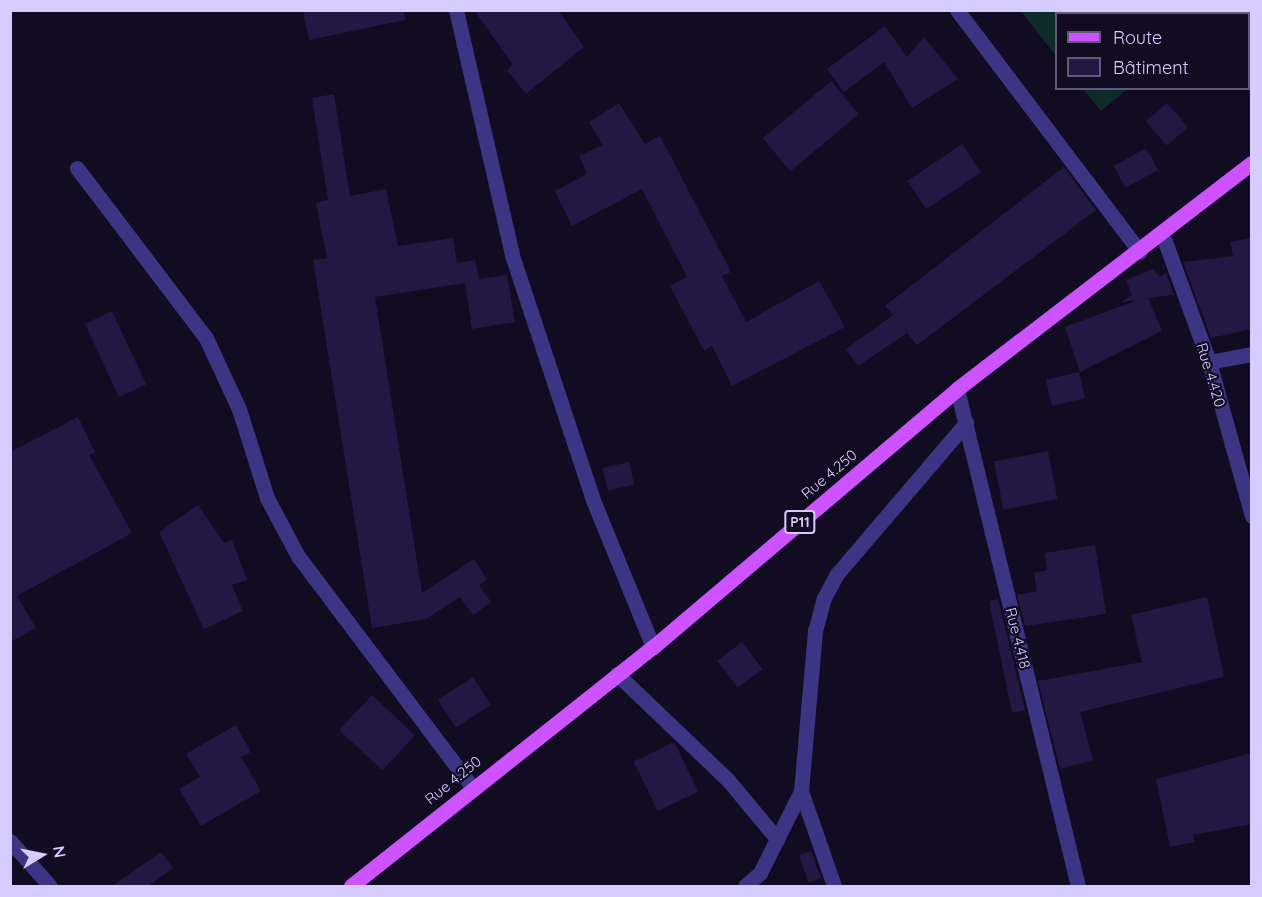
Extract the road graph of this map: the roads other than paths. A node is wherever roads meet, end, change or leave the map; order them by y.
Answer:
1 (456, 10) edge
2 (957, 10) edge
3 (1251, 163) edge
4 (77, 168) dead end
5 (1163, 236) junction
6 (1140, 252) junction
7 (1251, 354) edge
8 (1209, 362) junction
9 (957, 389) junction
10 (966, 423) junction
11 (1251, 516) edge
12 (653, 647) junction
13 (617, 674) junction
14 (472, 787) junction
15 (801, 791) junction
16 (777, 839) junction
17 (10, 841) edge
18 (50, 886) edge
19 (351, 886) edge
20 (745, 886) edge
21 (834, 886) edge
22 (1078, 886) edge

1 - 12 street
2 - 6 street
3 - 5 main road, Rue 4.250 / P11
4 - 14 street
5 - 6 main road, Rue 4.250 / P11
5 - 8 street, Rue 4.420
6 - 9 main road, Rue 4.250 / P11
7 - 8 street
8 - 11 street, Rue 4.420
9 - 10 street, Rue 4.418
9 - 12 main road, Rue 4.250 / P11
10 - 15 street
10 - 22 street, Rue 4.418
12 - 13 main road, Rue 4.250 / P11
13 - 14 main road, Rue 4.250 / P11
13 - 16 street
14 - 19 main road, Rue 4.250 / P11
15 - 16 street
15 - 21 street
16 - 20 street
17 - 18 street

